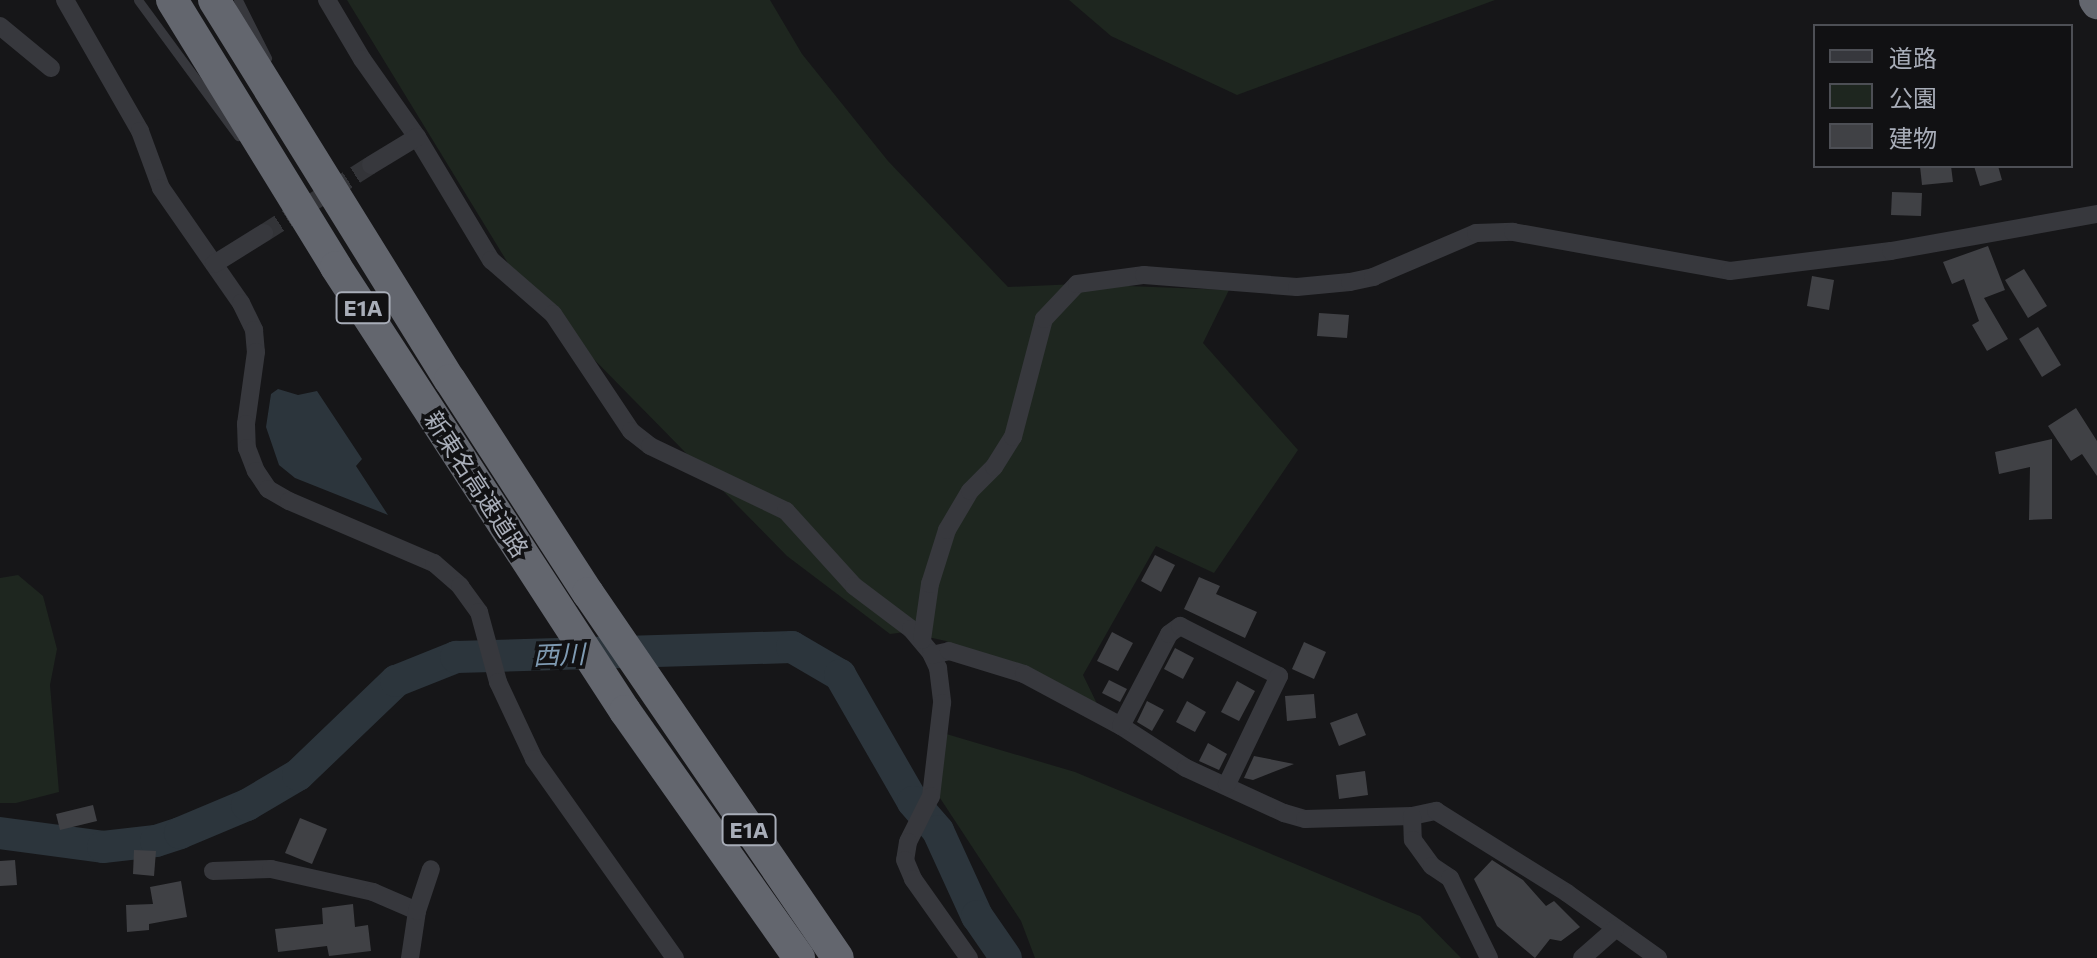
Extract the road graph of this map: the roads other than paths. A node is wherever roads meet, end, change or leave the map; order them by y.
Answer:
1 (65, 0) edge
2 (138, 0) edge
3 (172, 0) edge
4 (214, 0) edge
5 (238, 0) edge
6 (327, 0) edge
7 (0, 26) edge
8 (270, 63) dead end
9 (51, 68) dead end
10 (284, 90) dead end
11 (417, 137) junction
12 (250, 152) dead end
13 (259, 164) dead end
14 (371, 165) tunnel mouth
15 (345, 210) junction
16 (2097, 214) edge
17 (264, 233) tunnel mouth
18 (214, 264) junction
19 (336, 267) junction
20 (927, 648) junction
21 (1121, 726) junction
22 (1227, 784) junction
23 (1412, 816) junction
24 (431, 869) dead end
25 (213, 871) dead end
26 (417, 911) junction
27 (1615, 929) junction
28 (410, 958) edge
29 (675, 958) edge
30 (799, 958) edge
31 (838, 958) edge
32 (969, 958) edge
33 (1489, 958) edge
34 (1582, 958) edge
35 (1658, 958) edge

1 - 18 street
2 - 12 lane
3 - 19 highway, 新東名高速道路 / E1A
4 - 15 highway, 新東名高速道路 / E1A
5 - 8 lane
6 - 11 street
7 - 9 street
10 - 15 lane
11 - 14 street
11 - 20 street
13 - 19 lane
15 - 31 highway, 新東名高速道路 / E1A
16 - 20 street
17 - 18 street
18 - 29 street
19 - 30 highway, 新東名高速道路 / E1A
20 - 21 street
20 - 32 street
21 - 22 street
21 - 22 street
22 - 23 street
23 - 27 street
23 - 33 street
24 - 26 street
25 - 26 street
26 - 28 street
27 - 34 street
27 - 35 street

